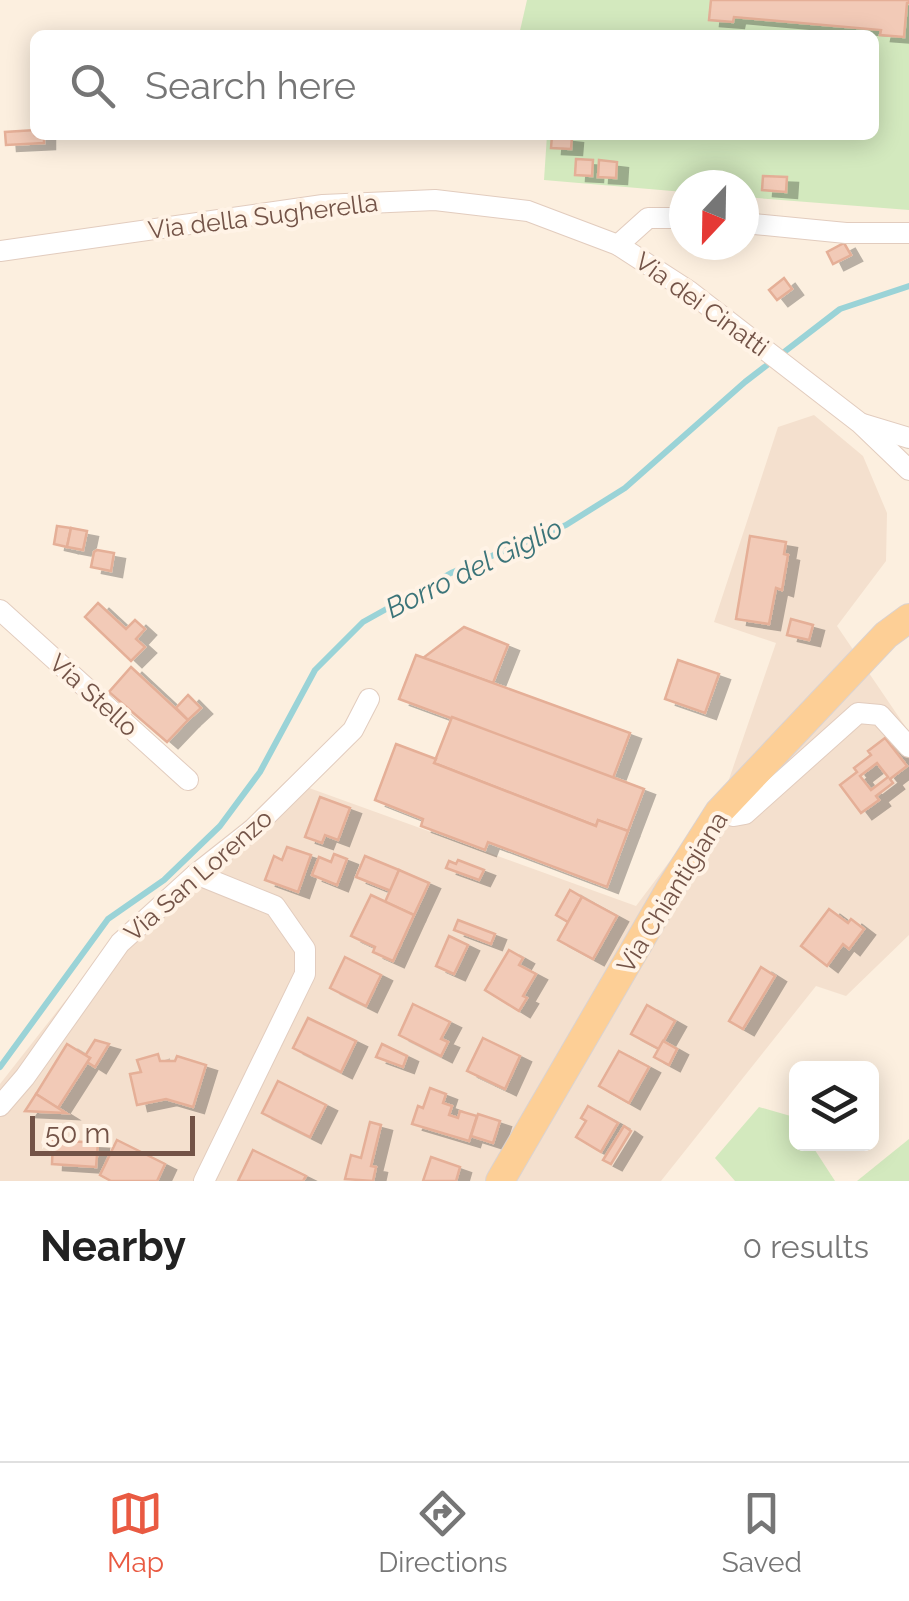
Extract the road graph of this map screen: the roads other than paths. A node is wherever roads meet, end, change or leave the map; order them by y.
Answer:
1 (528, 211) joint
2 (669, 218) edge
3 (759, 224) edge
4 (909, 233) edge
5 (618, 245) junction
6 (0, 251) edge
7 (860, 424) junction
8 (909, 438) edge
9 (909, 470) edge
10 (909, 595) edge
11 (0, 610) edge
12 (898, 626) edge
13 (369, 700) dead end
14 (909, 748) edge
15 (188, 780) dead end
16 (719, 812) junction
17 (196, 874) junction
18 (0, 1106) edge
19 (204, 1181) edge
20 (500, 1181) edge

1 - 5 street, Via dei Cinatti
1 - 6 street, Via della Sugherella
2 - 5 street
3 - 4 street
5 - 7 street, Via dei Cinatti
7 - 8 street
7 - 9 street, Via dei Cinatti
10 - 12 main road, Via Chiantigiana
11 - 15 street, Via Stello
12 - 16 main road, Via Chiantigiana
13 - 17 street, Via San Lorenzo
14 - 16 street
16 - 20 main road, Via Chiantigiana
17 - 18 street, Via San Lorenzo
17 - 19 street

